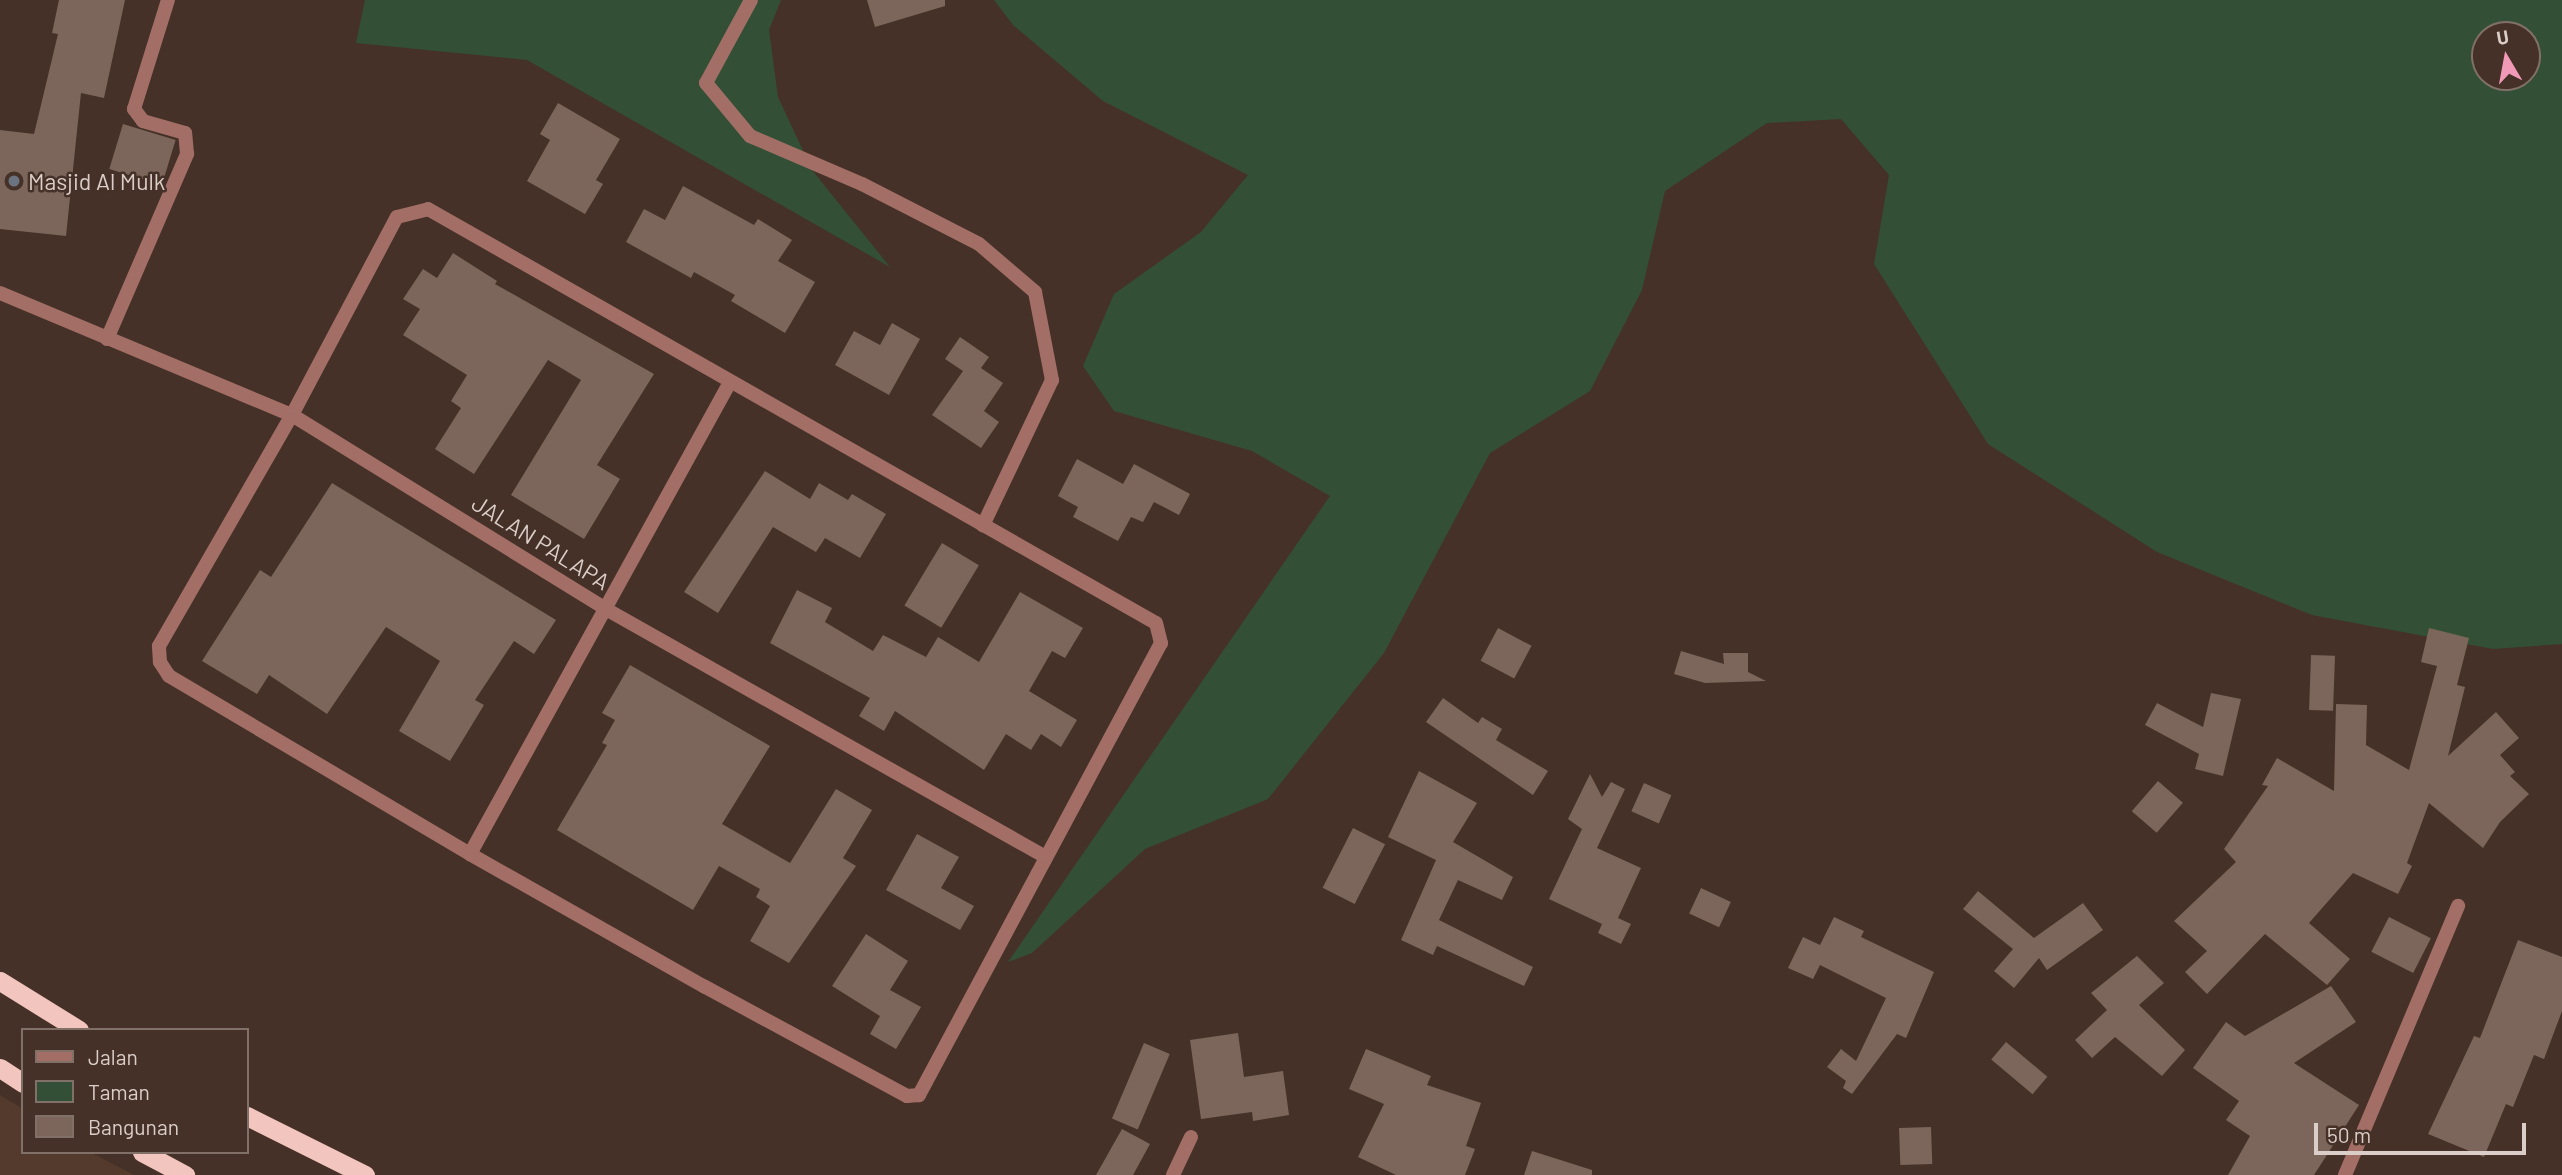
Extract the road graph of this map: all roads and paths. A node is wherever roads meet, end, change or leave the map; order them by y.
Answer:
1 (168, 0) edge
2 (751, 0) edge
3 (0, 293) edge
4 (107, 339) junction
5 (729, 384) junction
6 (292, 415) junction
7 (983, 524) junction
8 (604, 608) junction
9 (470, 853) junction
10 (1044, 856) junction
11 (2458, 906) dead end
12 (0, 981) edge
13 (76, 1028) edge
14 (0, 1068) edge
15 (21, 1082) edge
16 (248, 1116) edge
17 (1191, 1137) dead end
18 (146, 1154) edge
19 (185, 1175) edge
20 (365, 1175) edge
21 (1172, 1175) edge
22 (2345, 1175) edge

1 - 4 street
2 - 7 street
3 - 4 street, JALAN PALAPA
4 - 6 street, JALAN PALAPA
5 - 6 street
5 - 7 street
5 - 8 street
6 - 8 street, JALAN PALAPA
6 - 9 street
7 - 10 street
8 - 9 street
8 - 10 street, JALAN PALAPA
9 - 10 street
11 - 22 street
12 - 13 highway
14 - 15 highway
16 - 20 highway
17 - 21 street
18 - 19 highway

